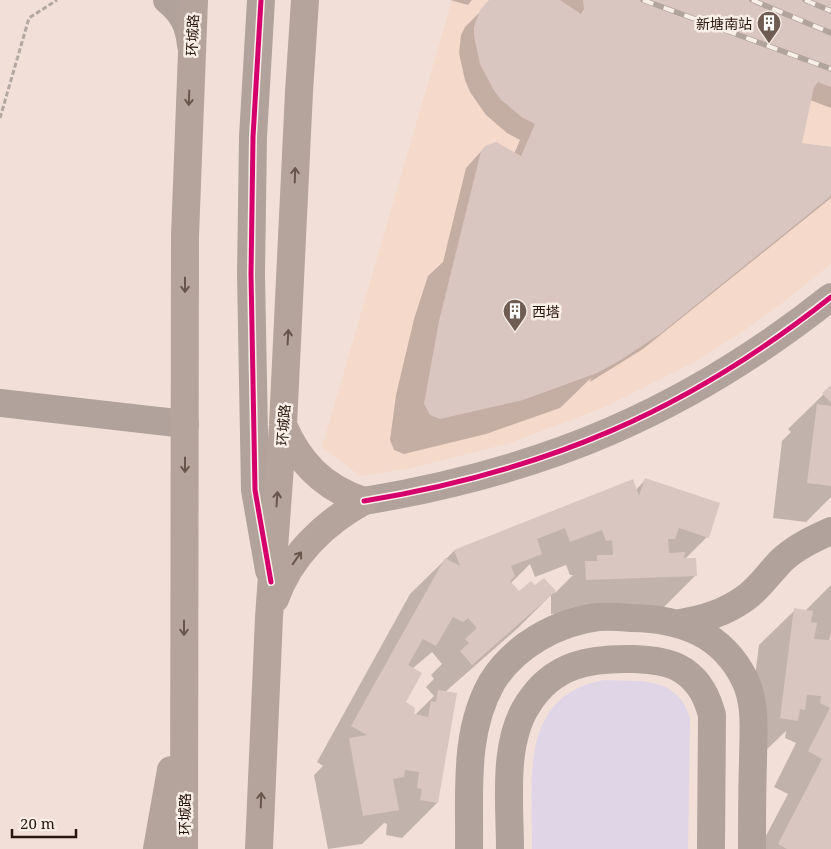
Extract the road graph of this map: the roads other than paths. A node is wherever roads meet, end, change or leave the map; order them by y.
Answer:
1 (167, 0) edge
2 (194, 0) edge
3 (262, 0) edge
4 (305, 0) edge
5 (191, 49) junction
6 (831, 297) edge
7 (0, 403) edge
8 (185, 424) junction
9 (283, 425) junction
10 (364, 501) junction
11 (831, 531) edge
12 (271, 582) junction
13 (269, 618) junction
14 (680, 622) junction
15 (707, 635) junction
16 (684, 670) junction
17 (184, 702) junction
18 (157, 849) edge
19 (184, 849) edge
20 (259, 849) edge
21 (469, 849) edge
22 (510, 849) edge
23 (711, 849) edge
24 (752, 849) edge

1 - 5 street
2 - 5 main road, 环城路
3 - 12 street
9 -> 4 main road, 环城路
5 -> 8 main road, 环城路
6 - 10 street
7 - 8 street
8 -> 17 main road, 环城路
9 - 10 main road
12 -> 9 main road, 环城路
13 -> 10 main road
11 - 14 street
12 - 13 main road, 环城路
20 -> 13 main road, 环城路
14 - 15 street
14 - 21 street
15 - 16 street
15 - 24 street
16 - 22 street
16 - 23 street
17 - 18 main road
17 - 19 main road, 环城路

